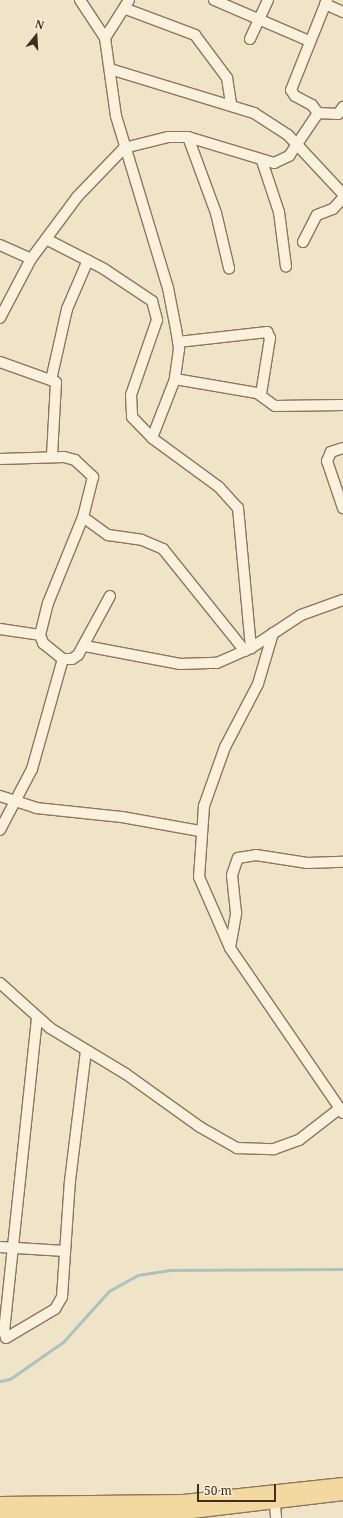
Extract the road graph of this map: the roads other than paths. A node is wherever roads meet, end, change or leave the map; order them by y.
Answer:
1 (80, 0) edge
2 (214, 0) edge
3 (268, 0) edge
4 (326, 2) edge
5 (127, 4) edge
6 (343, 12) edge
7 (260, 20) junction
8 (105, 38) junction
9 (250, 39) dead end
10 (309, 41) junction
11 (110, 69) junction
12 (231, 104) junction
13 (343, 107) edge
14 (318, 113) junction
15 (188, 137) junction
16 (297, 144) junction
17 (124, 148) junction
18 (262, 161) junction
19 (343, 194) edge
20 (343, 198) edge
21 (46, 239) junction
22 (303, 242) dead end
23 (0, 245) edge
24 (31, 259) junction
25 (88, 260) junction
26 (286, 267) dead end
27 (229, 268) dead end
28 (161, 297) junction
29 (0, 318) edge
30 (178, 342) junction
31 (0, 362) edge
32 (175, 379) junction
33 (51, 380) junction
34 (261, 394) junction
35 (343, 405) edge
36 (156, 432) junction
37 (343, 448) edge
38 (52, 456) junction
39 (0, 458) edge
40 (343, 508) edge
41 (83, 517) junction
42 (110, 596) dead end
43 (343, 600) edge
44 (0, 629) edge
45 (273, 634) junction
46 (40, 635) junction
47 (85, 646) junction
48 (248, 650) junction
49 (62, 659) junction
50 (0, 796) edge
51 (15, 803) junction
52 (0, 830) edge
53 (200, 831) junction
54 (343, 862) edge
55 (230, 948) junction
56 (0, 983) edge
57 (36, 1018) junction
58 (86, 1051) junction
59 (341, 1111) edge
60 (0, 1247) edge
61 (12, 1248) junction
62 (65, 1251) junction
63 (343, 1484) edge
64 (343, 1493) edge
65 (274, 1496) junction
66 (0, 1503) edge
67 (0, 1513) edge
68 (213, 1513) edge
69 (143, 1515) edge
70 (276, 1518) edge

1 - 8 street
2 - 7 street
3 - 7 street
4 - 6 street
4 - 10 street
5 - 8 street
5 - 12 street
7 - 9 street
7 - 10 street
8 - 11 street
10 - 14 street
11 - 12 street
11 - 17 street
12 - 16 street
13 - 14 street
14 - 16 street
15 - 17 street
15 - 18 street
15 - 27 street
16 - 18 street
16 - 19 street
17 - 21 street
17 - 28 street
18 - 26 street
20 - 22 street
21 - 24 street
21 - 25 street
23 - 24 street
24 - 29 street
25 - 28 street
25 - 33 street
28 - 30 street
28 - 36 street
30 - 32 street
30 - 34 street
31 - 33 street
32 - 34 street
32 - 36 street
33 - 38 street
34 - 35 street
36 - 48 street
37 - 40 street
38 - 39 street
38 - 41 street
41 - 46 street
41 - 48 street
42 - 47 street
43 - 45 street
44 - 46 street
45 - 48 street
45 - 53 street
46 - 49 street
47 - 48 street
47 - 49 street
49 - 51 street
50 - 51 street
51 - 52 street
51 - 53 street
53 - 55 street
54 - 55 street
55 - 59 street
56 - 57 street
57 - 58 street
57 - 61 street
58 - 59 street
58 - 62 street
60 - 61 street
61 - 62 street
61 - 62 street
63 - 65 main road
64 - 65 main road
65 - 66 main road
65 - 68 main road
65 - 70 street
67 - 69 main road
68 - 69 main road

